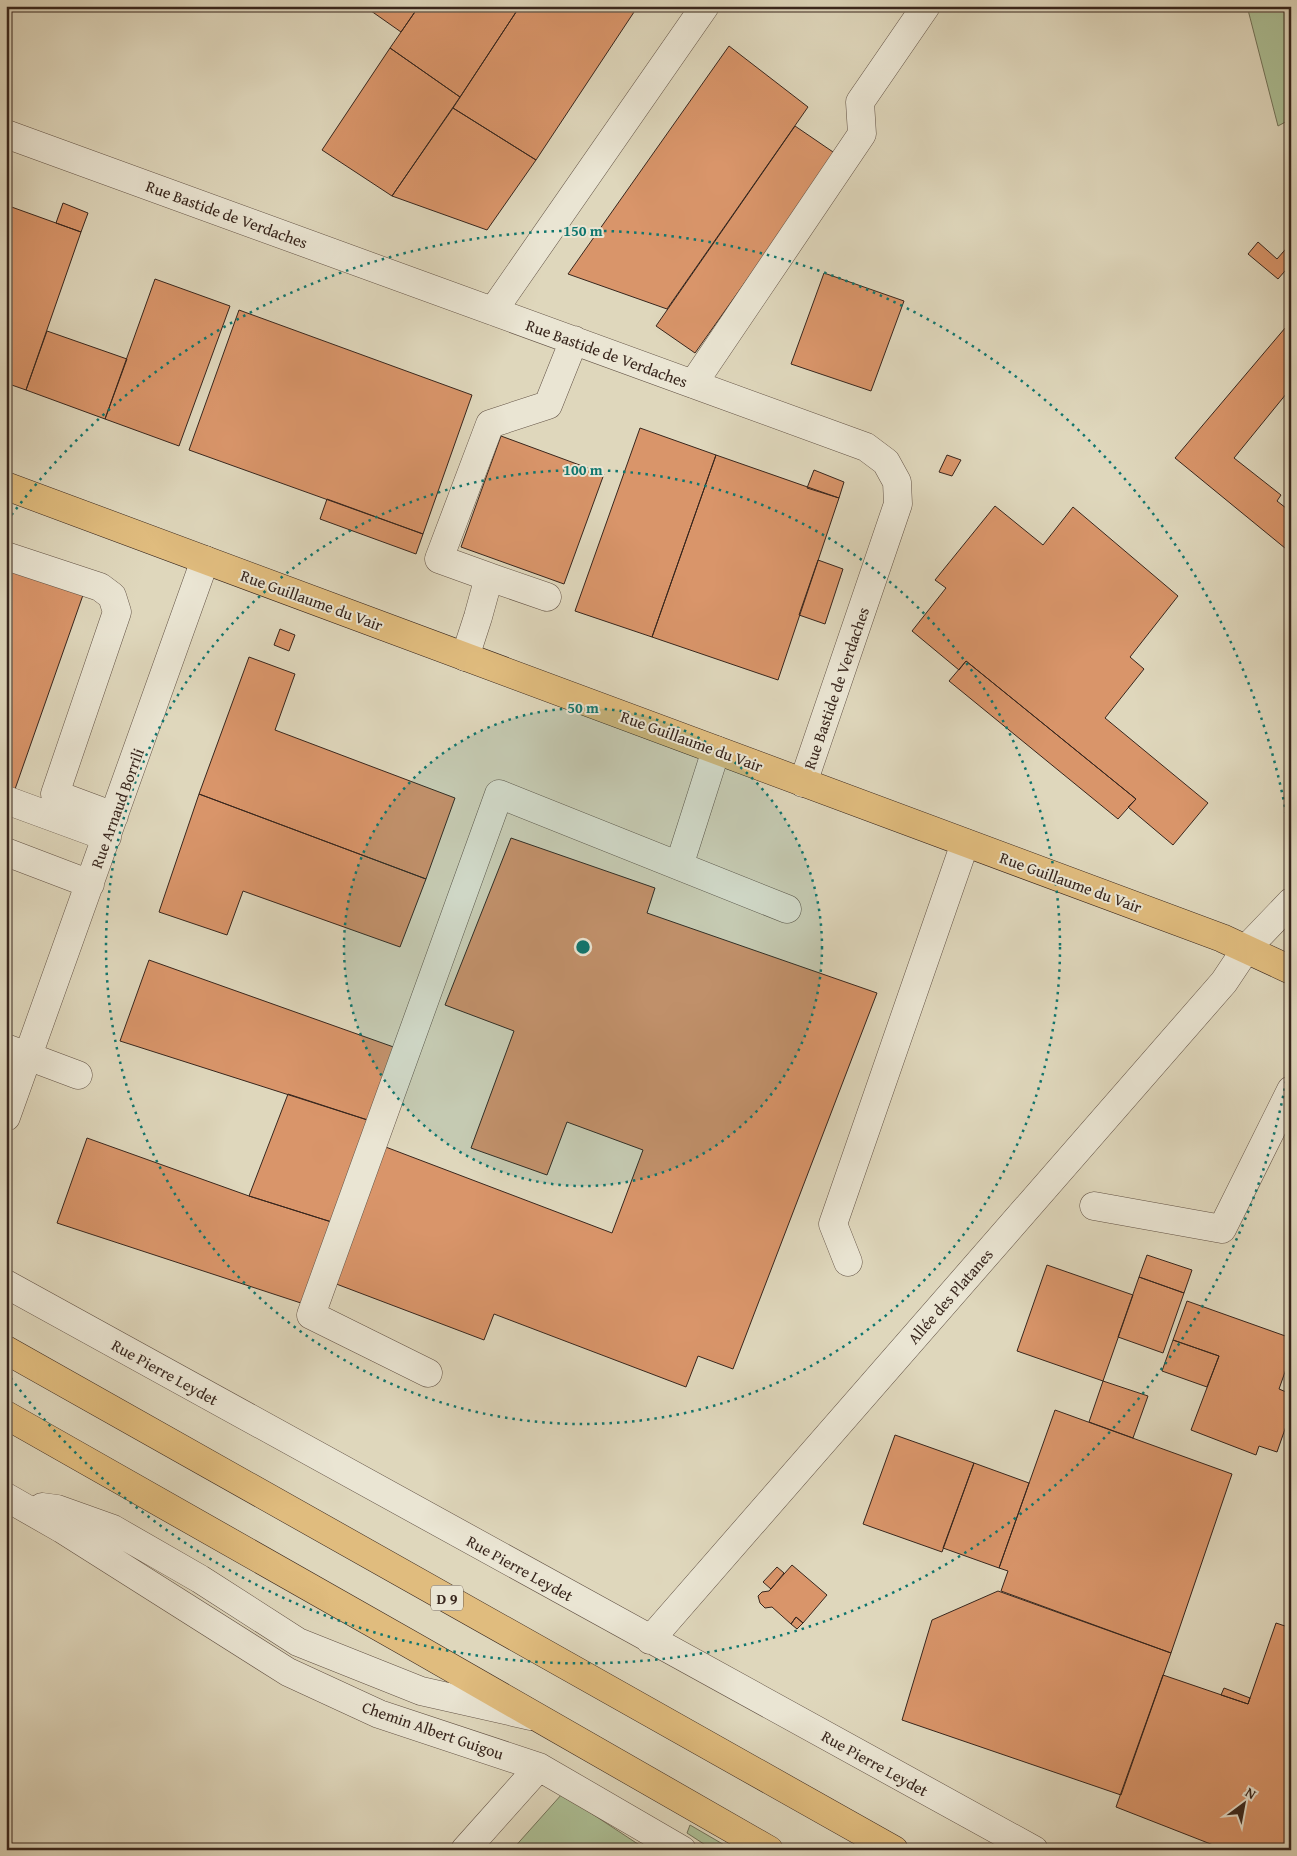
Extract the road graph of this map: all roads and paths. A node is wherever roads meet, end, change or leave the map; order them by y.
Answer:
1 (705, 6) edge
2 (926, 6) edge
3 (6, 134) edge
4 (493, 311) junction
5 (574, 340) junction
6 (693, 384) junction
7 (6, 486) edge
8 (6, 556) edge
9 (205, 560) junction
10 (489, 577) junction
11 (547, 597) dead end
12 (465, 657) junction
13 (716, 750) junction
14 (803, 783) junction
15 (6, 800) edge
16 (111, 826) junction
17 (965, 843) junction
18 (6, 852) edge
19 (679, 866) junction
20 (90, 884) junction
21 (1291, 902) edge
22 (786, 909) dead end
23 (1246, 949) junction
24 (1291, 970) edge
25 (17, 1052) edge
26 (78, 1075) dead end
27 (1291, 1090) edge
28 (6, 1117) edge
29 (1094, 1206) dead end
30 (848, 1262) dead end
31 (6, 1284) edge
32 (6, 1350) edge
33 (428, 1373) dead end
34 (6, 1415) edge
35 (11, 1500) edge
36 (650, 1640) junction
37 (545, 1720) junction
38 (539, 1768) junction
39 (892, 1849) edge
40 (466, 1850) edge
41 (682, 1850) edge
42 (769, 1850) edge
43 (1034, 1850) edge

1 - 4 street
2 - 6 street
3 - 4 street, Rue Bastide de Verdaches
4 - 5 street, Rue Bastide de Verdaches
5 - 6 street, Rue Bastide de Verdaches
5 - 10 street
6 - 14 street, Rue Bastide de Verdaches
7 - 9 main road, Rue Guillaume du Vair
8 - 16 street
9 - 12 main road, Rue Guillaume du Vair
9 - 16 street, Rue Arnaud Borrili
10 - 11 street
10 - 12 street
12 - 13 main road, Rue Guillaume du Vair
13 - 14 main road, Rue Guillaume du Vair
13 - 19 street
14 - 17 main road, Rue Guillaume du Vair
15 - 16 street
16 - 20 street, Rue Arnaud Borrili
17 - 23 main road, Rue Guillaume du Vair
17 - 30 street
18 - 20 street
19 - 22 street
19 - 33 street
20 - 25 street, Rue Arnaud Borrili
21 - 23 street, Allée des Platanes
23 - 24 main road, Rue Guillaume du Vair
23 - 36 street, Allée des Platanes
25 - 26 street
25 - 28 street, Rue Arnaud Borrili
27 - 29 street
31 - 36 street, Rue Pierre Leydet
32 - 39 main road, D 9
34 - 37 main road
35 - 37 street
35 - 38 street, Chemin Albert Guigou
36 - 43 street, Rue Pierre Leydet
37 - 42 main road
38 - 40 street
38 - 41 street, Chemin Albert Guigou

